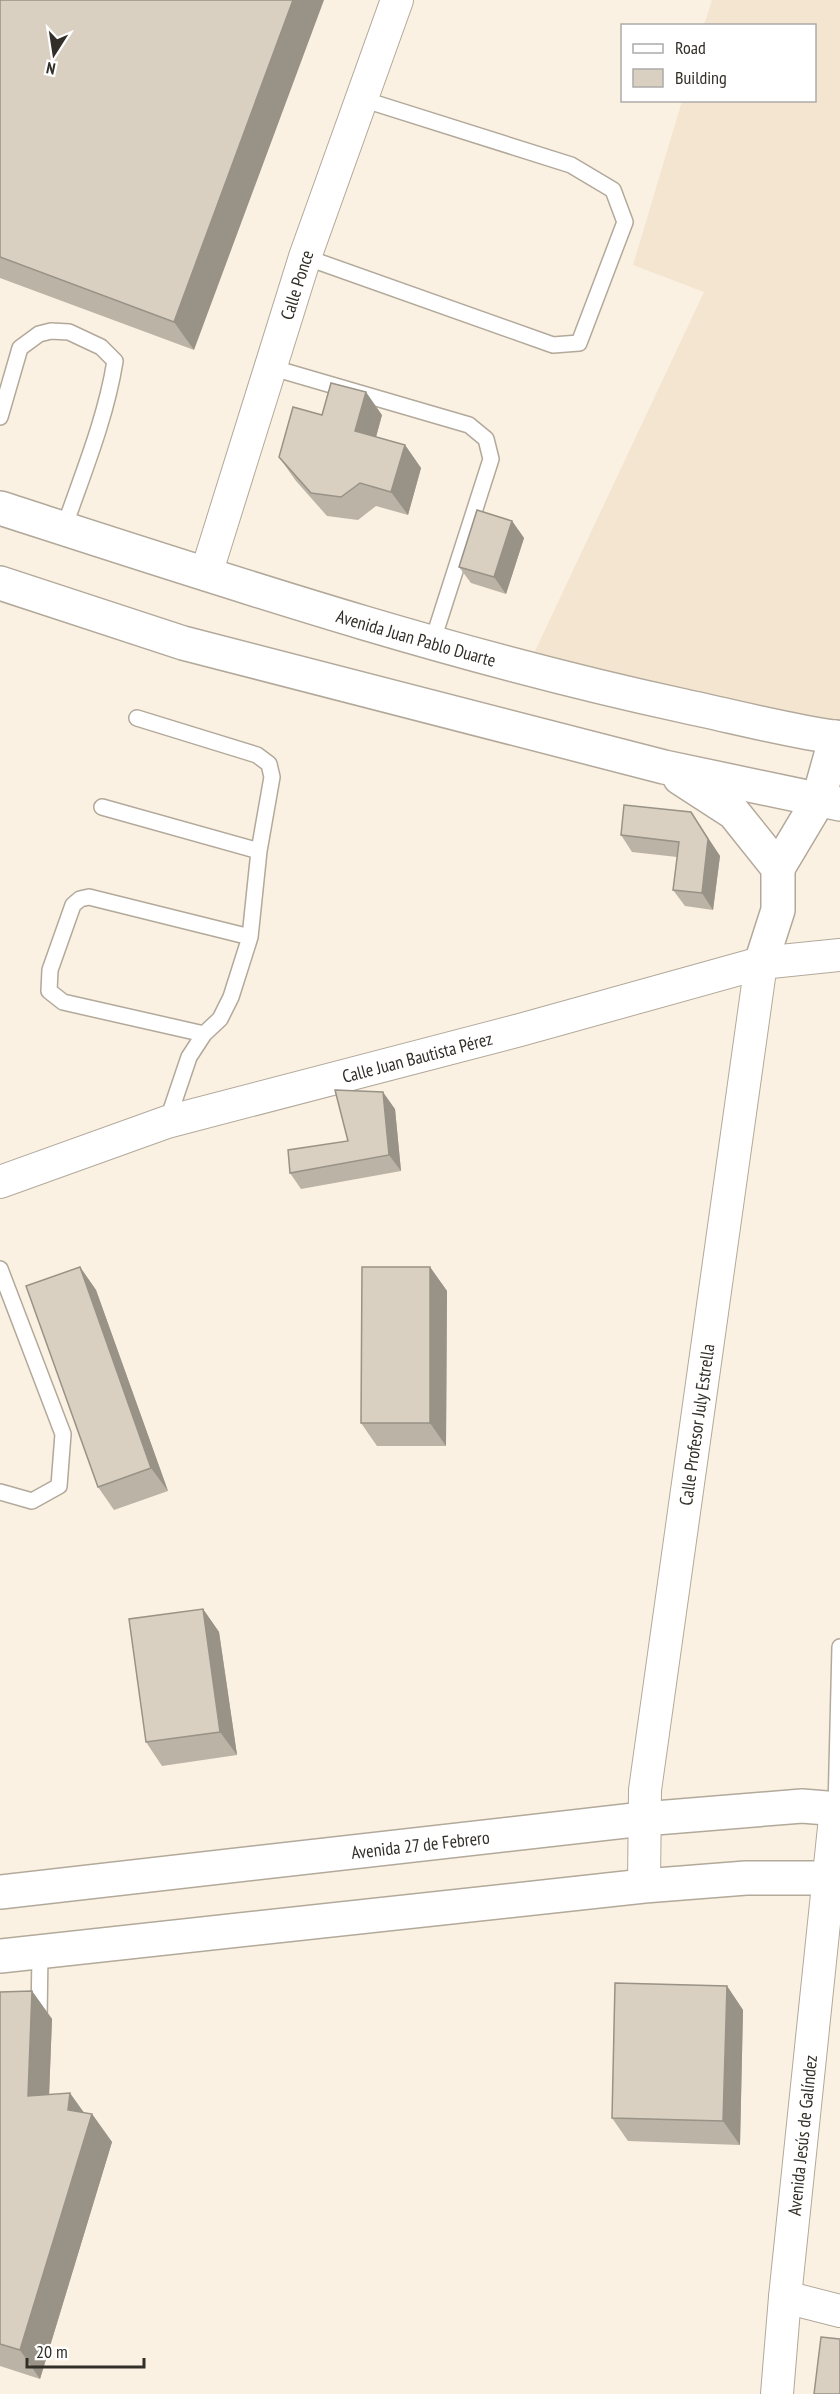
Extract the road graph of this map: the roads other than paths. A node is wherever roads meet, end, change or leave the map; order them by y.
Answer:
1 (397, 0) edge
2 (362, 99) junction
3 (306, 257) junction
4 (270, 367) junction
5 (0, 417) edge
6 (0, 508) edge
7 (64, 528) junction
8 (206, 574) junction
9 (0, 583) edge
10 (432, 643) junction
11 (137, 718) dead end
12 (838, 738) edge
13 (664, 767) junction
14 (829, 802) edge
15 (102, 807) dead end
16 (259, 851) junction
17 (778, 868) junction
18 (250, 937) junction
19 (840, 955) edge
20 (761, 963) junction
21 (204, 1034) junction
22 (167, 1122) junction
23 (0, 1182) edge
24 (0, 1269) edge
25 (0, 1492) edge
26 (840, 1647) edge
27 (838, 1809) edge
28 (643, 1819) junction
29 (835, 1877) edge
30 (644, 1886) junction
31 (0, 1892) edge
32 (40, 1952) junction
33 (0, 1956) edge
34 (39, 2040) dead end
35 (785, 2297) junction
36 (840, 2311) edge
37 (777, 2394) edge

1 - 2 street, Calle Ponce
2 - 3 street, Calle Ponce
2 - 3 lane
3 - 4 street, Calle Ponce
4 - 8 street, Calle Ponce
4 - 10 lane
5 - 7 lane
6 - 7 main road, Avenida Juan Pablo Duarte
7 - 8 main road, Avenida Juan Pablo Duarte
8 - 10 main road, Avenida Juan Pablo Duarte
9 - 13 main road
10 - 12 main road, Avenida Juan Pablo Duarte
11 - 16 lane
12 - 14 main road
13 - 14 main road
13 - 17 main road
14 - 17 main road
15 - 16 lane
16 - 18 lane
17 - 20 main road
18 - 21 lane
18 - 21 lane
19 - 20 street, Calle Juan Bautista Pérez
20 - 22 street, Calle Juan Bautista Pérez
20 - 28 street, Calle Profesor July Estrella
21 - 22 lane
22 - 23 street, Calle Juan Bautista Pérez
24 - 25 lane
26 - 27 lane
27 - 28 main road, Avenida 27 de Febrero
27 - 29 street, Avenida Jesús de Galíndez
28 - 30 street, Calle Profesor July Estrella
28 - 31 main road, Avenida 27 de Febrero
29 - 30 main road
29 - 35 street, Avenida Jesús de Galíndez
30 - 32 main road
32 - 33 main road
32 - 34 lane
35 - 36 street
35 - 37 street, Avenida Jesús de Galíndez

